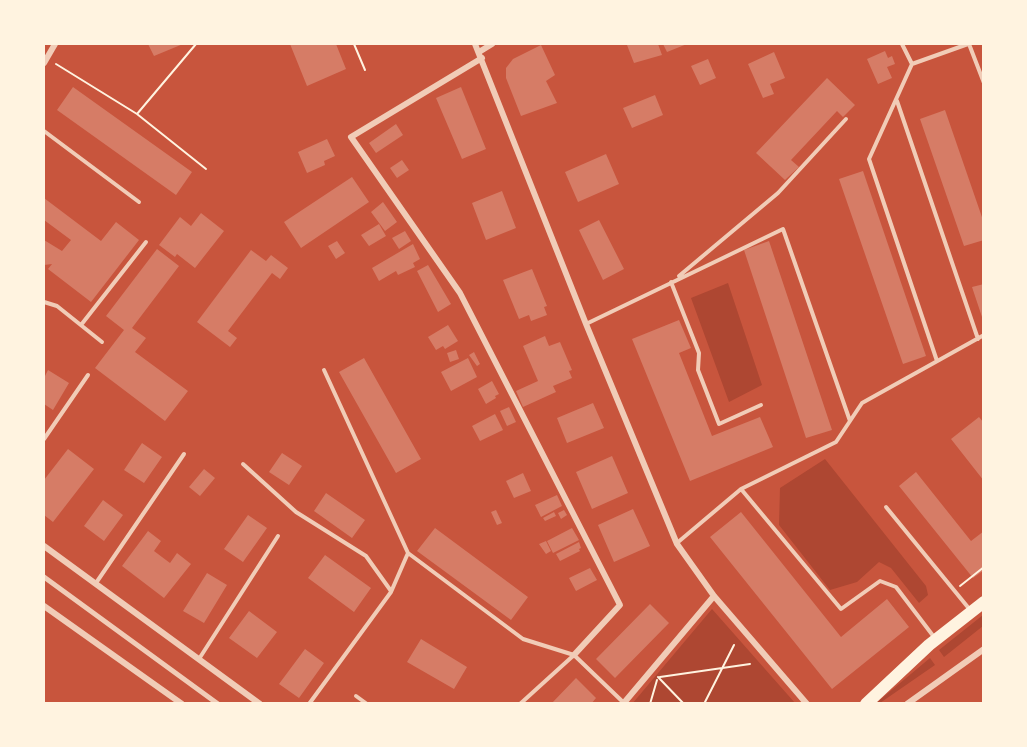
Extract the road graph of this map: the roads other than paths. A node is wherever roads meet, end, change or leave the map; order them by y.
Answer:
1 (55, 44) edge
2 (475, 44) edge
3 (492, 44) edge
4 (902, 44) edge
5 (969, 44) edge
6 (480, 55) junction
7 (45, 61) edge
8 (912, 64) junction
9 (984, 83) edge
10 (896, 100) junction
11 (846, 119) dead end
12 (44, 131) edge
13 (139, 202) dead end
14 (146, 242) dead end
15 (677, 279) junction
16 (670, 282) junction
17 (44, 302) edge
18 (586, 324) junction
19 (81, 325) junction
20 (984, 335) edge
21 (978, 339) junction
22 (102, 342) dead end
23 (937, 361) junction
24 (324, 370) dead end
25 (88, 375) dead end
26 (762, 405) dead end
27 (850, 421) junction
28 (44, 439) edge
29 (184, 454) dead end
30 (243, 464) dead end
31 (741, 489) junction
32 (886, 507) dead end
33 (278, 536) dead end
34 (677, 544) junction
35 (44, 546) edge
36 (408, 553) junction
37 (44, 577) edge
38 (95, 584) junction
39 (391, 592) junction
40 (714, 596) junction
41 (984, 602) edge
42 (44, 606) edge
43 (971, 612) junction
44 (936, 640) junction
45 (984, 649) edge
46 (574, 655) junction
47 (199, 659) junction
48 (356, 696) dead end
49 (624, 703) edge
50 (182, 704) edge
51 (218, 704) edge
52 (260, 704) edge
53 (309, 704) edge
54 (367, 704) edge
55 (520, 704) edge
56 (807, 704) edge
57 (866, 704) edge
58 (907, 704) edge

1 - 7 street
2 - 6 street
3 - 6 street
4 - 8 lane
5 - 8 lane
5 - 9 lane
6 - 18 street
6 - 46 street
8 - 10 lane
10 - 21 lane
10 - 23 lane
11 - 15 lane
12 - 13 lane
14 - 19 lane
15 - 16 lane
15 - 27 lane
16 - 18 lane
16 - 26 lane
17 - 19 lane
18 - 34 street
19 - 22 lane
20 - 21 lane
21 - 23 lane
23 - 27 lane
24 - 36 lane
25 - 28 lane
27 - 31 lane
29 - 38 lane
30 - 39 lane
31 - 34 lane
31 - 44 lane
32 - 43 lane
33 - 47 lane
34 - 40 street
35 - 38 street
36 - 39 lane
36 - 46 lane
37 - 51 street
38 - 47 street
39 - 53 lane
40 - 49 street
40 - 56 street
41 - 43 main road
42 - 50 street
43 - 44 main road
44 - 57 main road
45 - 58 street
46 - 49 lane
46 - 55 lane
47 - 52 street
48 - 54 lane

